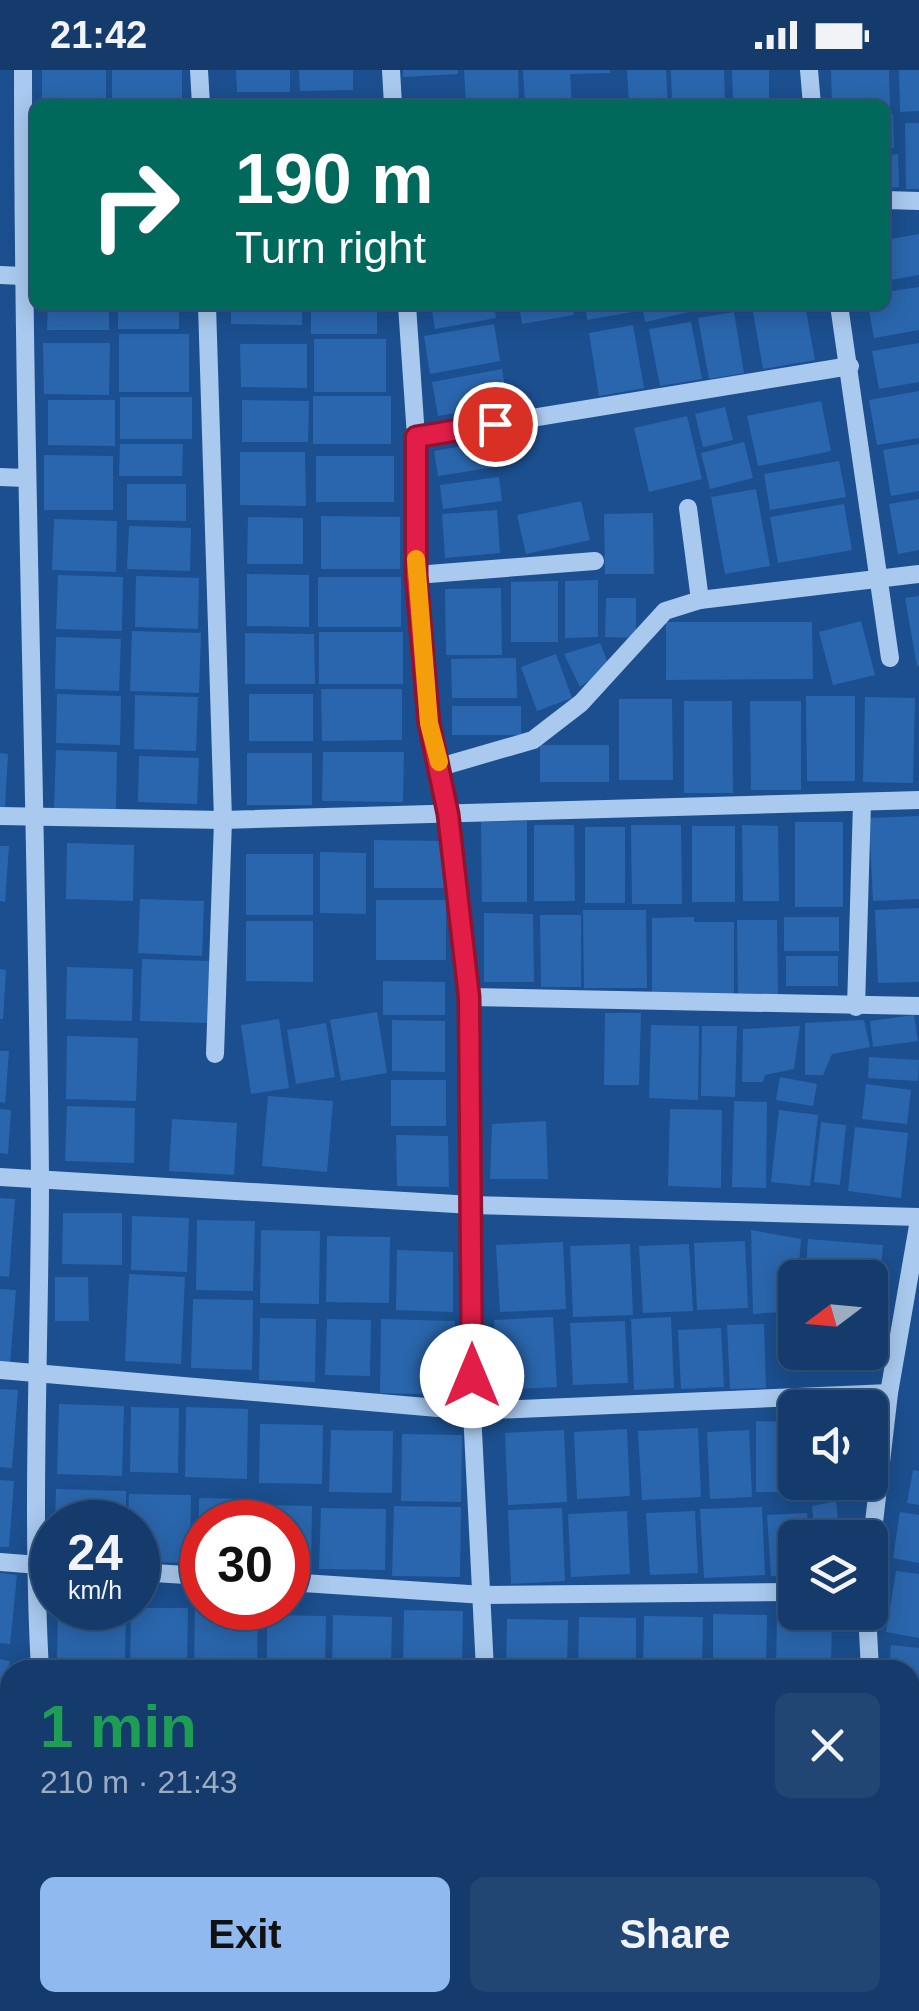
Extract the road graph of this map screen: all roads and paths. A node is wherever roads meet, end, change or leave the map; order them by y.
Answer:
1 (23, 70) edge
2 (200, 70) edge
3 (391, 70) edge
4 (809, 70) edge
5 (200, 100) edge
6 (393, 100) edge
7 (812, 100) edge
8 (890, 200) edge
9 (919, 200) edge
10 (0, 275) edge
11 (23, 276) junction
12 (207, 310) edge
13 (407, 310) edge
14 (840, 310) edge
15 (850, 366) junction
16 (416, 437) junction
17 (0, 477) edge
18 (25, 478) junction
19 (688, 508) dead end
20 (595, 561) dead end
21 (919, 574) edge
22 (416, 575) junction
23 (882, 580) junction
24 (700, 600) junction
25 (890, 658) dead end
26 (440, 767) junction
27 (919, 800) edge
28 (862, 803) junction
29 (448, 814) junction
30 (0, 816) edge
31 (32, 816) junction
32 (223, 820) junction
33 (469, 997) junction
34 (919, 1006) edge
35 (856, 1007) junction
36 (215, 1054) dead end
37 (0, 1178) edge
38 (40, 1180) junction
39 (472, 1205) junction
40 (919, 1218) edge
41 (0, 1370) edge
42 (37, 1370) junction
43 (890, 1393) junction
44 (472, 1411) junction
45 (41, 1500) edge
46 (875, 1520) edge
47 (0, 1562) edge
48 (30, 1564) edge
49 (310, 1583) edge
50 (778, 1592) edge
51 (484, 1595) junction
52 (41, 1630) edge
53 (868, 1630) edge
54 (40, 1660) edge
55 (486, 1660) edge
56 (869, 1660) edge

1 - 11 street
2 - 5 street
3 - 6 street
4 - 7 street
8 - 9 street
10 - 11 street
11 - 18 street
12 - 32 street
13 - 16 street
14 - 15 street
15 - 16 street
15 - 23 street
16 - 22 street
17 - 18 street
18 - 31 street
19 - 24 street
20 - 22 street
21 - 23 street
22 - 26 street
23 - 24 street
23 - 25 street
24 - 26 street
26 - 29 street
27 - 28 street
28 - 29 street
28 - 35 street
29 - 32 street
29 - 33 street
30 - 31 street
31 - 32 street
31 - 38 street
32 - 36 street
33 - 35 street
33 - 39 street
34 - 35 street
37 - 38 street
38 - 39 street
38 - 42 street
39 - 40 street
39 - 44 street
40 - 43 street
41 - 42 street
42 - 44 street
42 - 45 street
43 - 44 street
43 - 46 street
44 - 51 street
47 - 48 street
49 - 51 street
50 - 51 street
51 - 55 street
52 - 54 street
53 - 56 street

